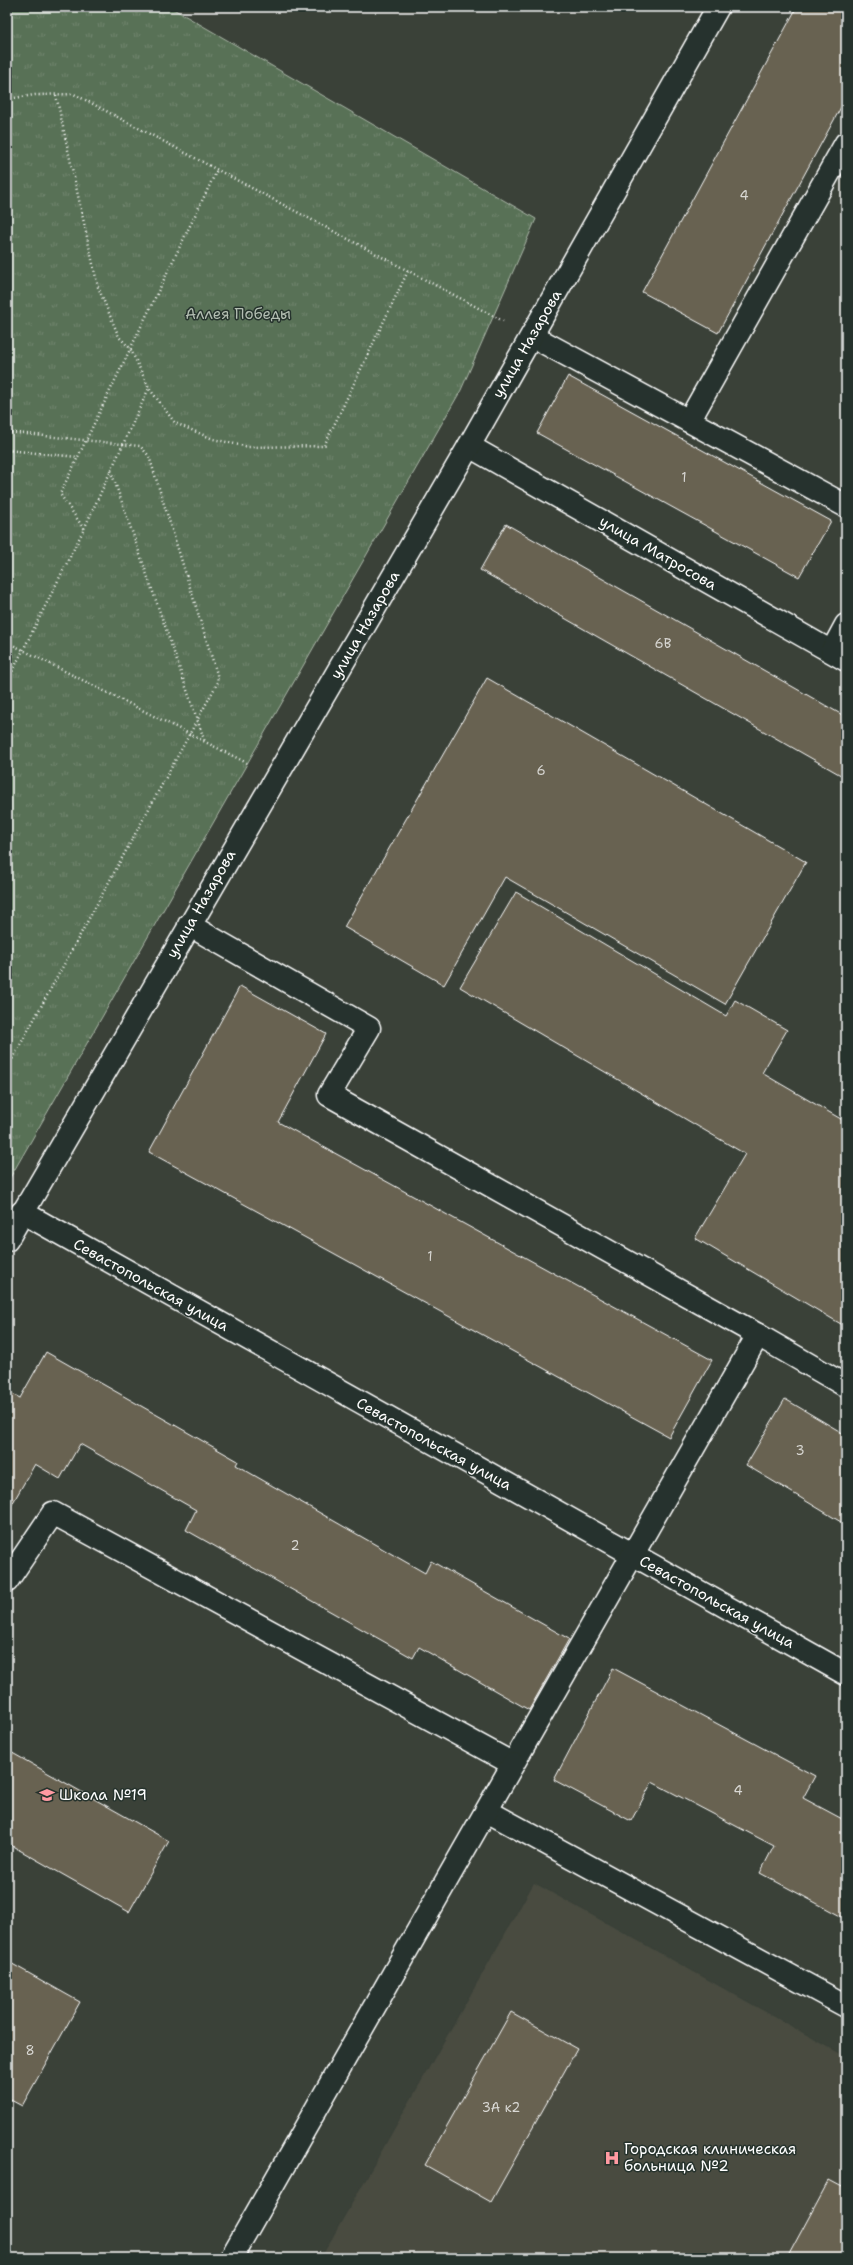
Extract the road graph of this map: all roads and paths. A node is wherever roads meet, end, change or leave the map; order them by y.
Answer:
1 (718, 7) edge
2 (56, 95) junction
3 (7, 99) edge
4 (846, 143) edge
5 (217, 170) junction
6 (408, 271) junction
7 (532, 336) junction
8 (130, 348) junction
9 (149, 388) junction
10 (689, 421) junction
11 (7, 432) edge
12 (85, 440) junction
13 (122, 444) junction
14 (469, 446) junction
15 (7, 450) edge
16 (77, 457) junction
17 (111, 470) junction
18 (846, 506) edge
19 (84, 528) junction
20 (846, 625) edge
21 (7, 642) edge
22 (23, 650) junction
23 (839, 656) edge
24 (7, 682) edge
25 (198, 721) junction
26 (190, 735) junction
27 (205, 742) junction
28 (247, 763) dead end
29 (189, 925) junction
30 (7, 1069) edge
31 (22, 1212) junction
32 (7, 1240) edge
33 (758, 1335) junction
34 (846, 1386) edge
35 (631, 1555) junction
36 (7, 1581) edge
37 (846, 1674) edge
38 (514, 1764) junction
39 (487, 1812) junction
40 (846, 2006) edge
41 (231, 2258) edge

1 - 7 street, улица Назарова
2 - 3 path
2 - 5 path
2 - 8 path
4 - 10 street
5 - 6 path
5 - 8 path
6 - 7 path
6 - 9 path
7 - 10 street
7 - 14 street, улица Назарова
8 - 9 path
8 - 12 path
9 - 13 path
10 - 18 street
11 - 12 path
12 - 13 path
12 - 16 path
13 - 17 path
13 - 25 path
14 - 23 street, улица Матросова
14 - 29 street, улица Назарова
15 - 16 path
16 - 19 path
17 - 19 path
17 - 25 path
19 - 22 path
20 - 23 street
21 - 22 path
22 - 24 path
22 - 26 path
25 - 26 path
25 - 27 path
26 - 27 path
26 - 30 path
27 - 28 path
29 - 31 street, улица Назарова
29 - 33 street
31 - 32 street, улица Назарова
31 - 35 street, Севастопольская улица
33 - 34 street
33 - 35 street
35 - 37 street, Севастопольская улица
35 - 38 street
36 - 38 street
38 - 39 street
39 - 40 street
39 - 41 street

